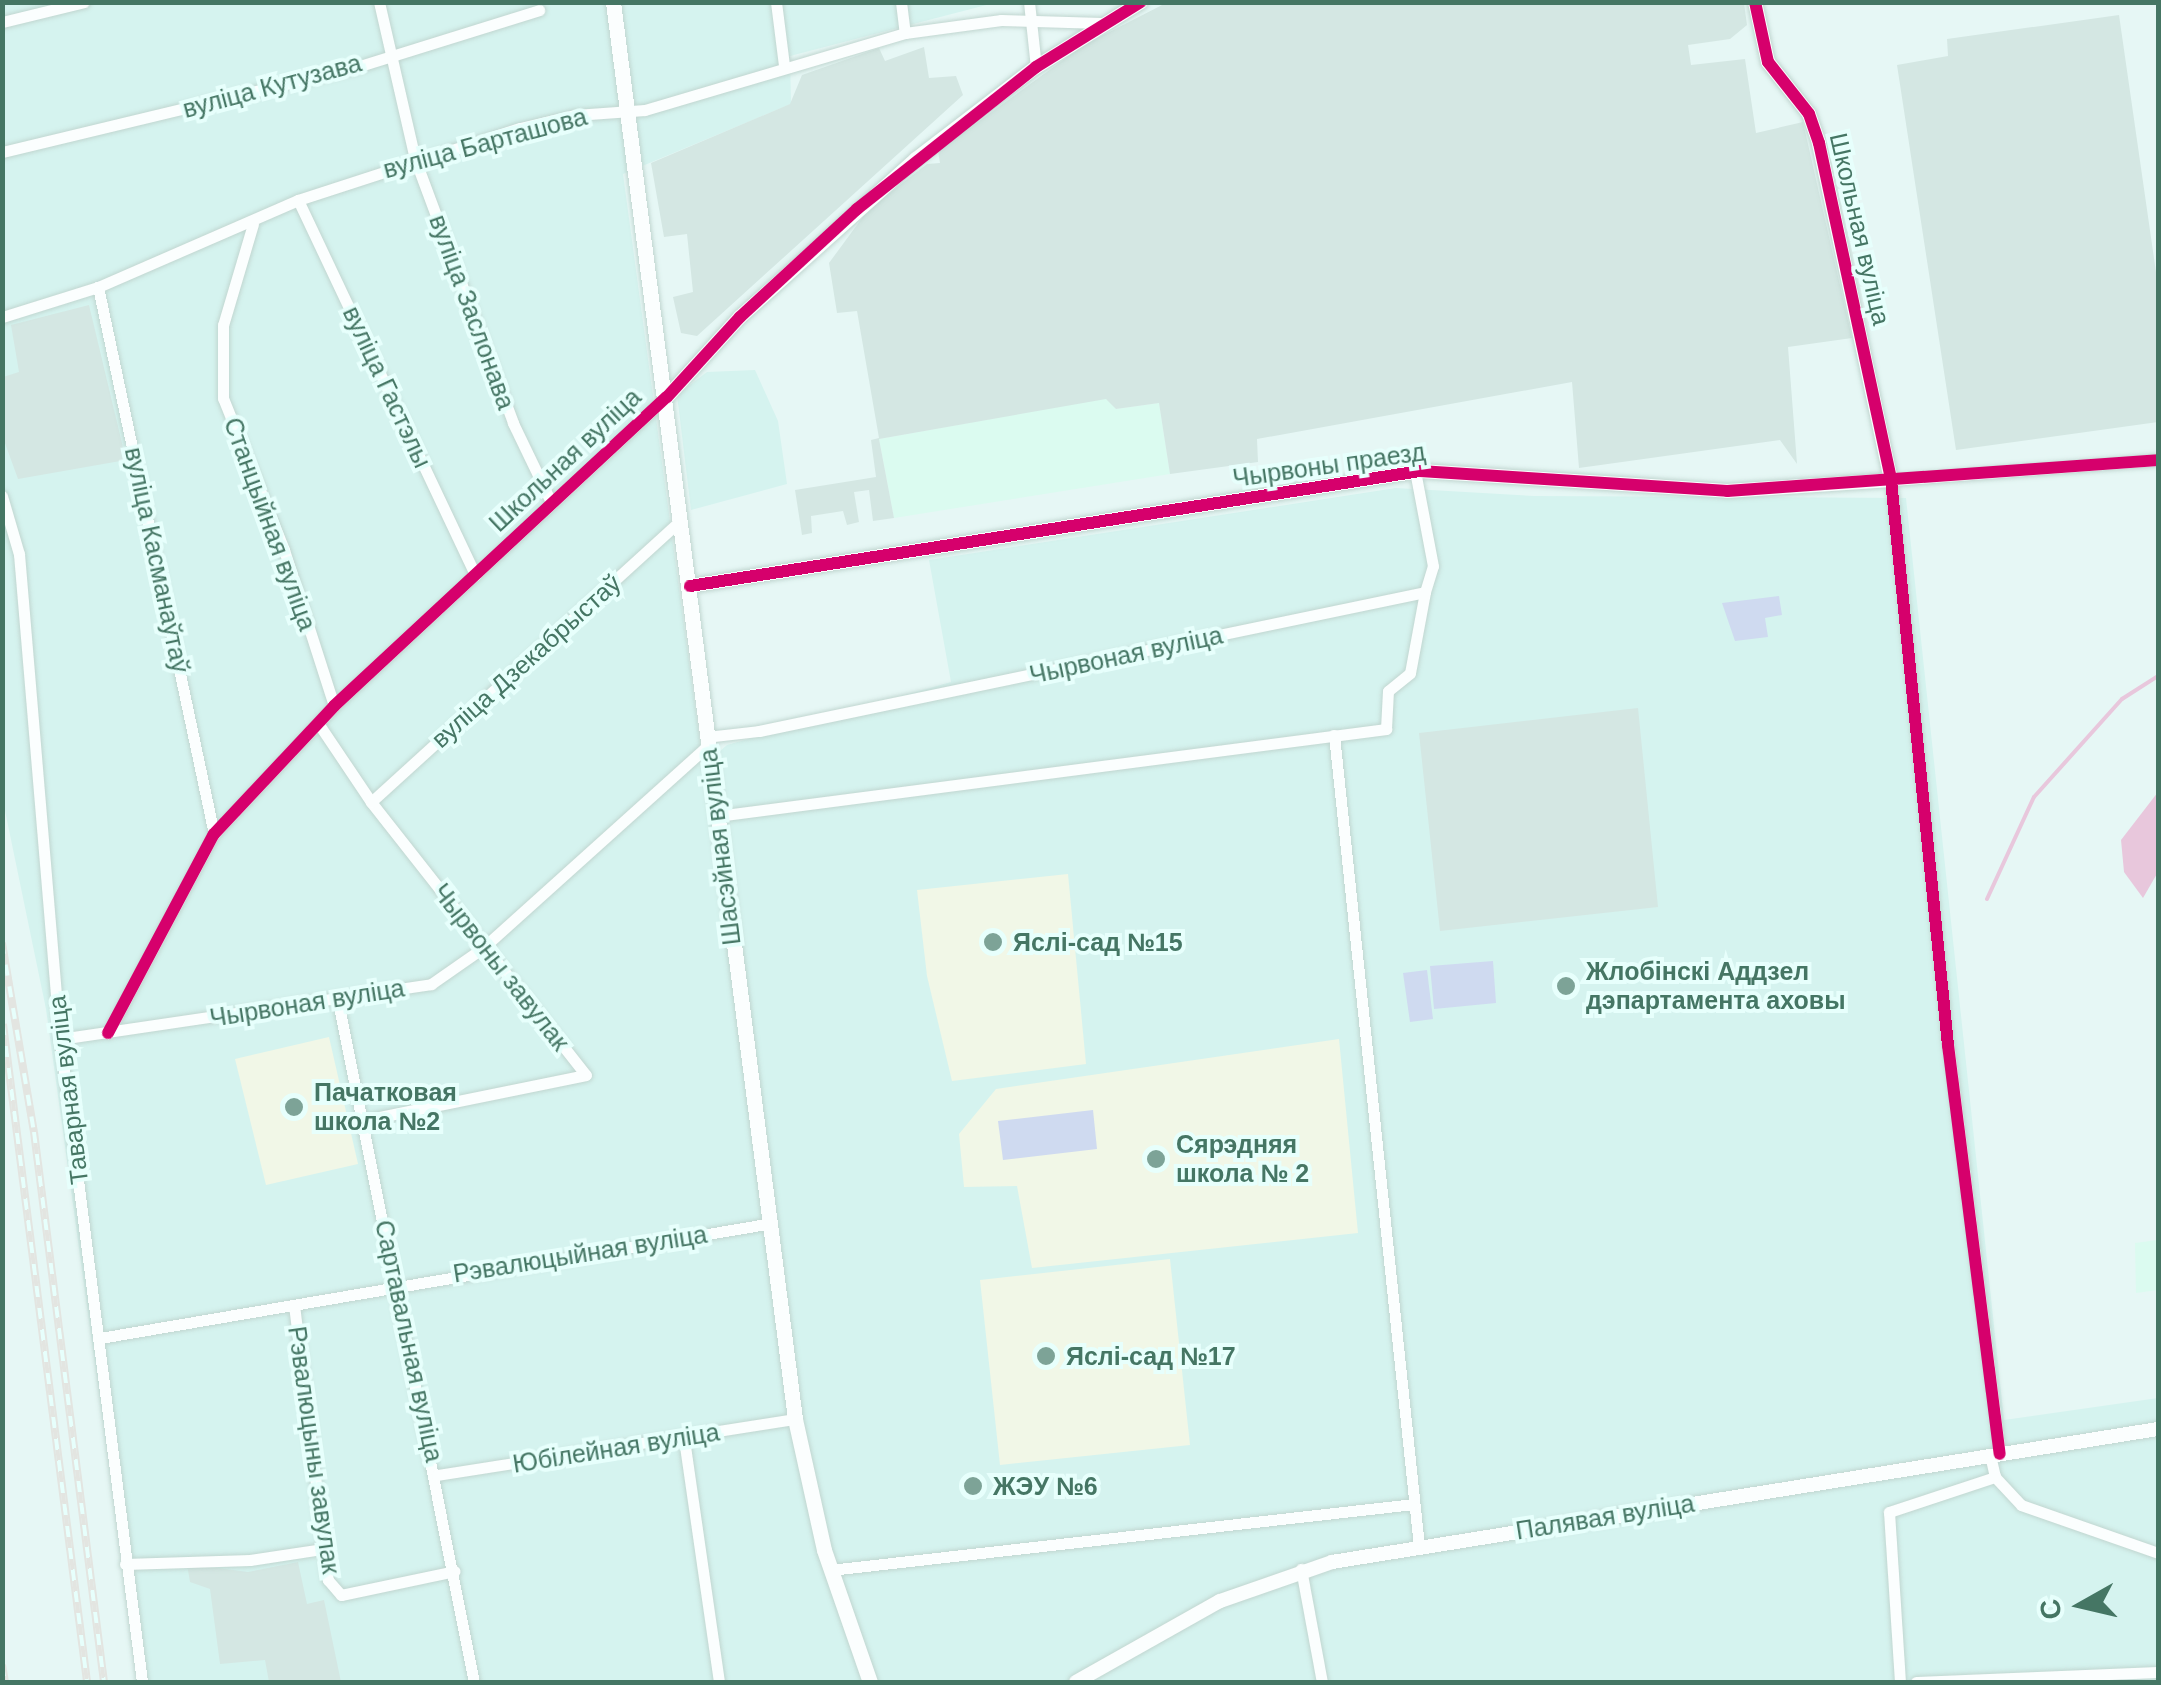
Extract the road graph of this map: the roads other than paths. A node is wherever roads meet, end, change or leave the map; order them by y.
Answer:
1 (84, 2) edge
2 (379, 2) edge
3 (614, 2) edge
4 (776, 2) edge
5 (901, 2) edge
6 (1029, 2) edge
7 (1140, 2) edge
8 (1756, 2) edge
9 (539, 10) dead end
10 (1031, 21) junction
11 (2, 22) edge
12 (1102, 23) junction
13 (905, 33) junction
14 (388, 52) junction
15 (784, 65) junction
16 (1036, 67) junction
17 (627, 108) junction
18 (2, 152) edge
19 (415, 159) junction
20 (298, 200) junction
21 (253, 224) junction
22 (98, 287) junction
23 (2, 317) edge
24 (667, 397) junction
25 (2158, 460) edge
26 (1415, 471) junction
27 (1891, 480) junction
28 (2, 496) edge
29 (550, 500) junction
30 (681, 520) junction
31 (476, 575) junction
32 (690, 586) junction
33 (1424, 592) junction
34 (334, 706) junction
35 (318, 722) junction
36 (1334, 735) junction
37 (707, 742) junction
38 (371, 802) junction
39 (717, 816) junction
40 (214, 834) junction
41 (484, 947) junction
42 (338, 1000) junction
43 (108, 1032) junction
44 (60, 1039) junction
45 (364, 1120) junction
46 (766, 1224) junction
47 (396, 1283) junction
48 (294, 1305) junction
49 (100, 1338) junction
50 (795, 1419) junction
51 (2158, 1428) edge
52 (684, 1439) junction
53 (1995, 1454) junction
54 (437, 1475) junction
55 (1995, 1476) junction
56 (1414, 1504) junction
57 (1419, 1547) junction
58 (323, 1549) junction
59 (2158, 1553) edge
60 (125, 1564) junction
61 (1302, 1569) junction
62 (830, 1570) junction
63 (455, 1571) junction
64 (2158, 1672) edge
65 (142, 1682) edge
66 (474, 1682) edge
67 (719, 1682) edge
68 (870, 1682) edge
69 (1076, 1682) edge
70 (1322, 1682) edge
71 (1900, 1682) edge
72 (1916, 1682) edge

1 - 11 street
2 - 14 street, вуліца Заслонава
3 - 17 main road, Шасэйная вуліца
4 - 15 street
5 - 13 street
6 - 10 street
7 - 12 street, Школьная вуліца
8 - 27 street, Школьная вуліца
9 - 14 street, вуліца Кутузава
10 - 12 street, вуліца Барташова
10 - 13 street, вуліца Барташова
10 - 16 street
12 - 16 street, Школьная вуліца
13 - 15 street, вуліца Барташова
14 - 18 street, вуліца Кутузава
14 - 19 street, вуліца Заслонава
15 - 17 street, вуліца Барташова
16 - 24 street, Школьная вуліца
17 - 19 street, вуліца Барташова
17 - 24 main road, Шасэйная вуліца
19 - 20 street, вуліца Барташова
19 - 29 street, вуліца Заслонава
20 - 21 street, вуліца Барташова
20 - 31 street, вуліца Гастэлы
21 - 22 street, вуліца Барташова
21 - 34 street, Станцыйная вуліца
22 - 23 street, вуліца Барташова
22 - 40 street, вуліца Касманаўтаў
24 - 29 street, Школьная вуліца
24 - 30 main road, Шасэйная вуліца
25 - 27 street, Чырвоны праезд
26 - 27 street, Чырвоны праезд
26 - 32 street, Чырвоны праезд
26 - 33 street
27 - 53 street
28 - 44 street, Таварная вуліца
29 - 31 street, Школьная вуліца
30 - 32 main road, Шасэйная вуліца
30 - 38 street, вуліца Дзекабрыстаў
31 - 34 street, Школьная вуліца
32 - 37 main road, Шасэйная вуліца
33 - 36 street
33 - 37 street, Чырвоная вуліца
34 - 35 street, Школьная вуліца
35 - 38 street, Чырвоны завулак
35 - 40 street, Школьная вуліца
36 - 39 street
36 - 56 street
37 - 39 main road, Шасэйная вуліца
37 - 41 street, Чырвоная вуліца
38 - 41 street, Чырвоны завулак
39 - 46 main road, Шасэйная вуліца
40 - 43 street, Школьная вуліца
41 - 42 street, Чырвоная вуліца
41 - 45 street, Чырвоны завулак
42 - 43 street, Чырвоная вуліца
42 - 45 street, Сартавальная вуліца
43 - 44 street, Чырвоная вуліца
44 - 49 street, Таварная вуліца
45 - 47 street, Сартавальная вуліца
46 - 47 street, Рэвалюцыйная вуліца
46 - 50 main road, Шасэйная вуліца
47 - 48 street, Рэвалюцыйная вуліца
47 - 54 street, Сартавальная вуліца
48 - 49 street, Рэвалюцыйная вуліца
48 - 58 street, Рэвалюцыны завулак
49 - 60 street, Таварная вуліца
50 - 52 street, Юбілейная вуліца
50 - 62 main road, Шасэйная вуліца
51 - 53 street, Палявая вуліца
52 - 54 street, Юбілейная вуліца
52 - 67 street
53 - 55 street
53 - 57 street, Палявая вуліца
54 - 63 street, Сартавальная вуліца
55 - 59 street
55 - 71 street
56 - 57 street
56 - 62 street
57 - 61 street, Палявая вуліца
58 - 60 street
58 - 63 street, Рэвалюцыны завулак
60 - 65 street, Таварная вуліца
61 - 69 street, Палявая вуліца
61 - 70 street
62 - 68 main road, Шасэйная вуліца
63 - 66 street, Сартавальная вуліца
64 - 72 street

